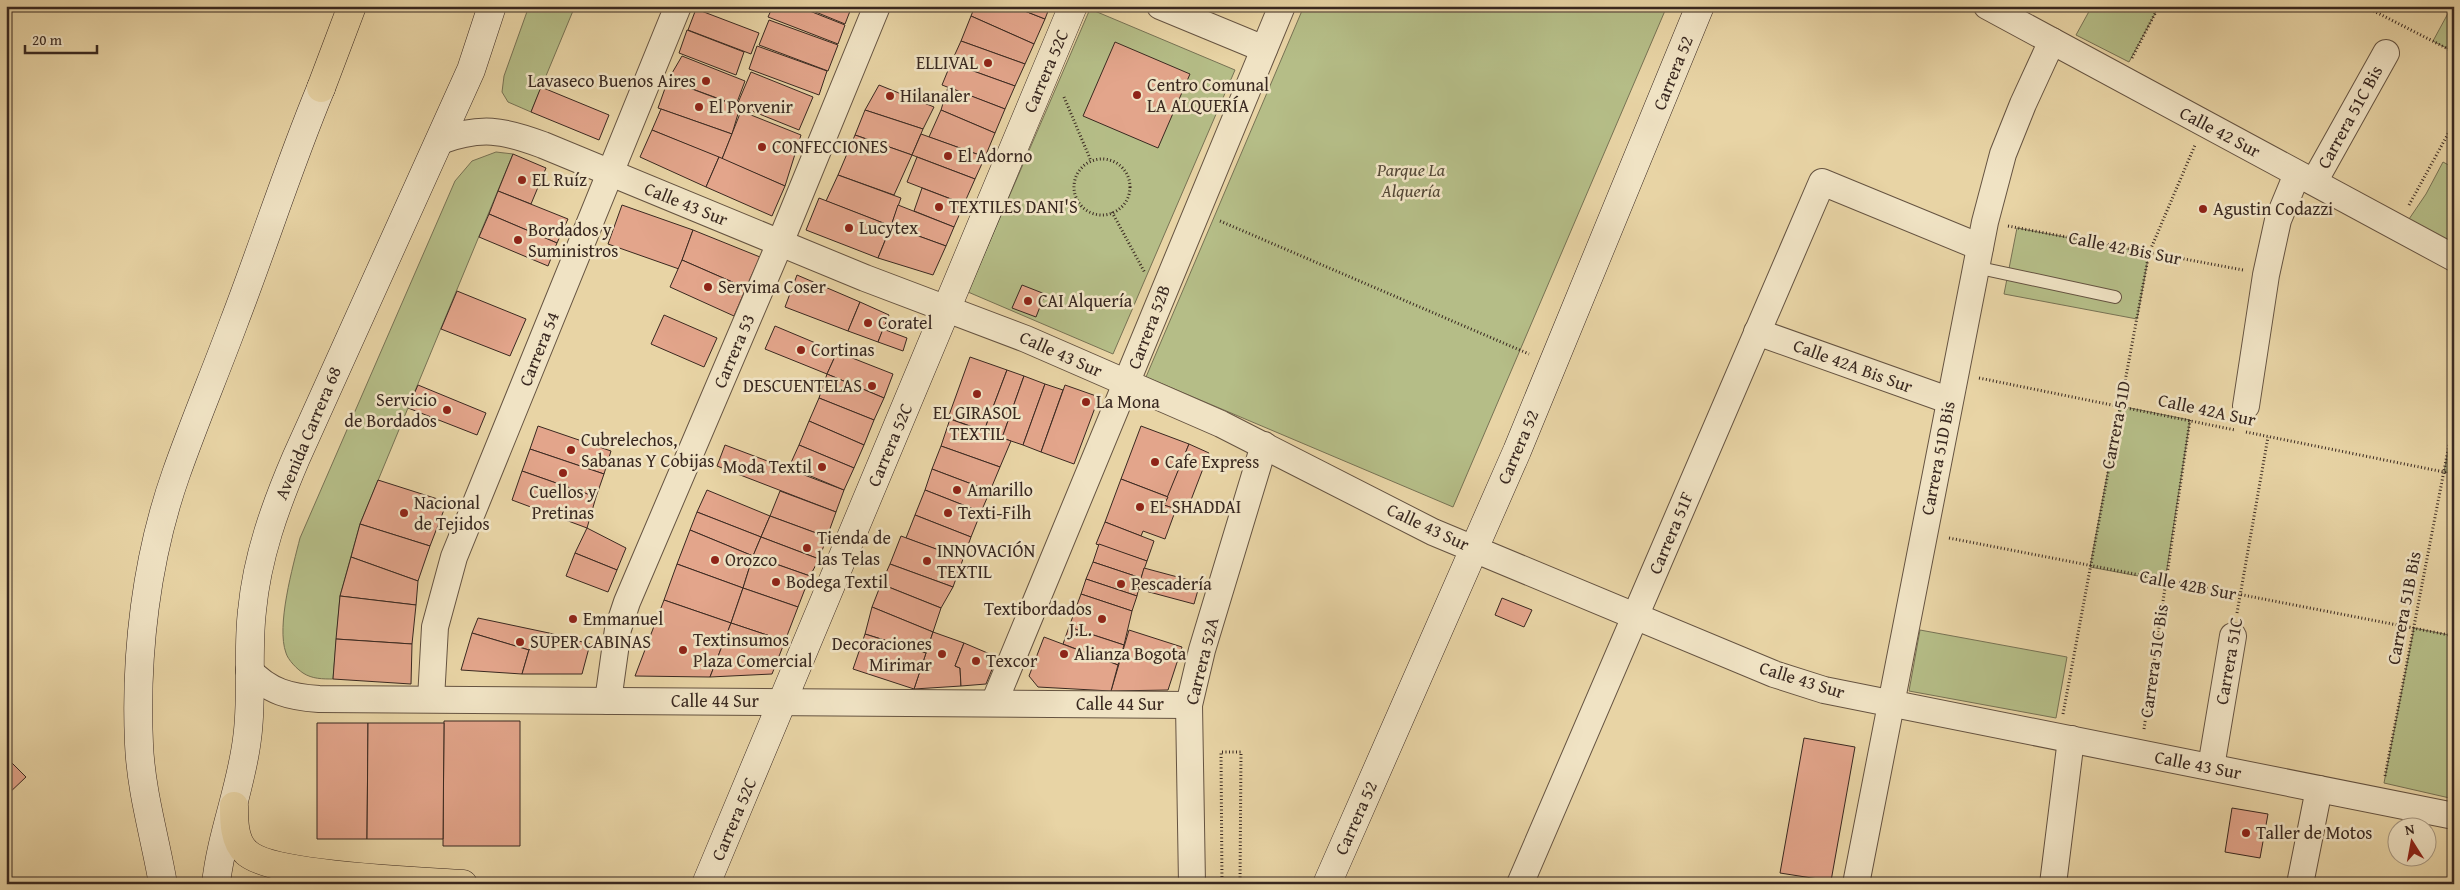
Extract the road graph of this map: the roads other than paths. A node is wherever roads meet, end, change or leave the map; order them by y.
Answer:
1 (352, 6) edge
2 (492, 6) edge
3 (678, 6) edge
4 (877, 6) edge
5 (1073, 6) edge
6 (1160, 6) edge
7 (1282, 6) edge
8 (1700, 6) edge
9 (1986, 6) edge
10 (2052, 41) junction
11 (1264, 48) junction
12 (2386, 53) dead end
13 (321, 88) joint
14 (440, 141) junction
15 (610, 173) junction
16 (2305, 178) junction
17 (780, 243) junction
18 (1980, 245) junction
19 (2454, 258) edge
20 (2115, 297) dead end
21 (947, 308) junction
22 (1757, 332) junction
23 (1127, 384) junction
24 (1948, 400) junction
25 (2246, 406) dead end
26 (1264, 445) junction
27 (1474, 549) junction
28 (1635, 616) junction
29 (2233, 636) road end
30 (249, 670) junction
31 (431, 700) junction
32 (608, 701) junction
33 (782, 702) junction
34 (994, 703) junction
35 (1890, 703) junction
36 (1189, 705) junction
37 (2065, 738) junction
38 (2211, 767) junction
39 (2319, 789) junction
40 (234, 806) junction
41 (2454, 816) edge
42 (217, 874) edge
43 (162, 875) edge
44 (463, 884) edge
45 (706, 884) edge
46 (1192, 884) edge
47 (1327, 884) edge
48 (1520, 884) edge
49 (1856, 884) edge
50 (2053, 884) edge
51 (2300, 884) edge

1 - 13 main road
2 - 14 street, Avenida Carrera 68
3 - 15 street, Carrera 54
4 - 17 street, Carrera 53
5 - 21 street, Carrera 52C
6 - 11 street
7 - 11 street, Carrera 52B
8 - 27 street, Carrera 52
9 - 10 street, Calle 42 Sur
10 - 16 street, Calle 42 Sur
10 - 18 street, Carrera 51D Bis
11 - 23 street, Carrera 52B
12 - 16 street, Carrera 51C Bis
13 - 43 street
14 - 15 street, Calle 43 Sur
14 - 30 street, Avenida Carrera 68
15 - 17 street, Calle 43 Sur
15 - 31 street, Carrera 54
16 - 19 street, Calle 42 Sur
16 - 25 street, Carrera 51C Bis
17 - 21 street, Calle 43 Sur
17 - 32 street, Carrera 53
18 - 20 lane
18 - 22 street, Carrera 51F
18 - 24 street, Carrera 51D Bis
21 - 23 street, Calle 43 Sur
21 - 33 street, Carrera 52C
22 - 24 street, Calle 42A Bis Sur
22 - 28 street, Carrera 51F
23 - 26 street, Calle 43 Sur
23 - 34 street, Carrera 52B
24 - 35 street, Carrera 51D Bis
26 - 27 street, Calle 43 Sur
26 - 36 street, Carrera 52A
27 - 28 street, Calle 43 Sur
27 - 47 street, Carrera 52
28 - 35 street, Calle 43 Sur
28 - 48 street, Carrera 51F
29 - 38 street, Carrera 51C
30 - 31 street, Calle 44 Sur
30 - 40 street, Avenida Carrera 68
31 - 32 street, Calle 44 Sur
32 - 33 street, Calle 44 Sur
33 - 34 street, Calle 44 Sur
33 - 45 street, Carrera 52C
34 - 36 street, Calle 44 Sur
35 - 37 street, Calle 43 Sur
35 - 49 street, Carrera 51D Bis
36 - 46 street, Carrera 52A
37 - 38 street, Calle 43 Sur
37 - 50 street
38 - 39 street, Calle 43 Sur
39 - 41 street, Calle 43 Sur
39 - 51 street
40 - 42 street, Avenida Carrera 68
40 - 44 main road

